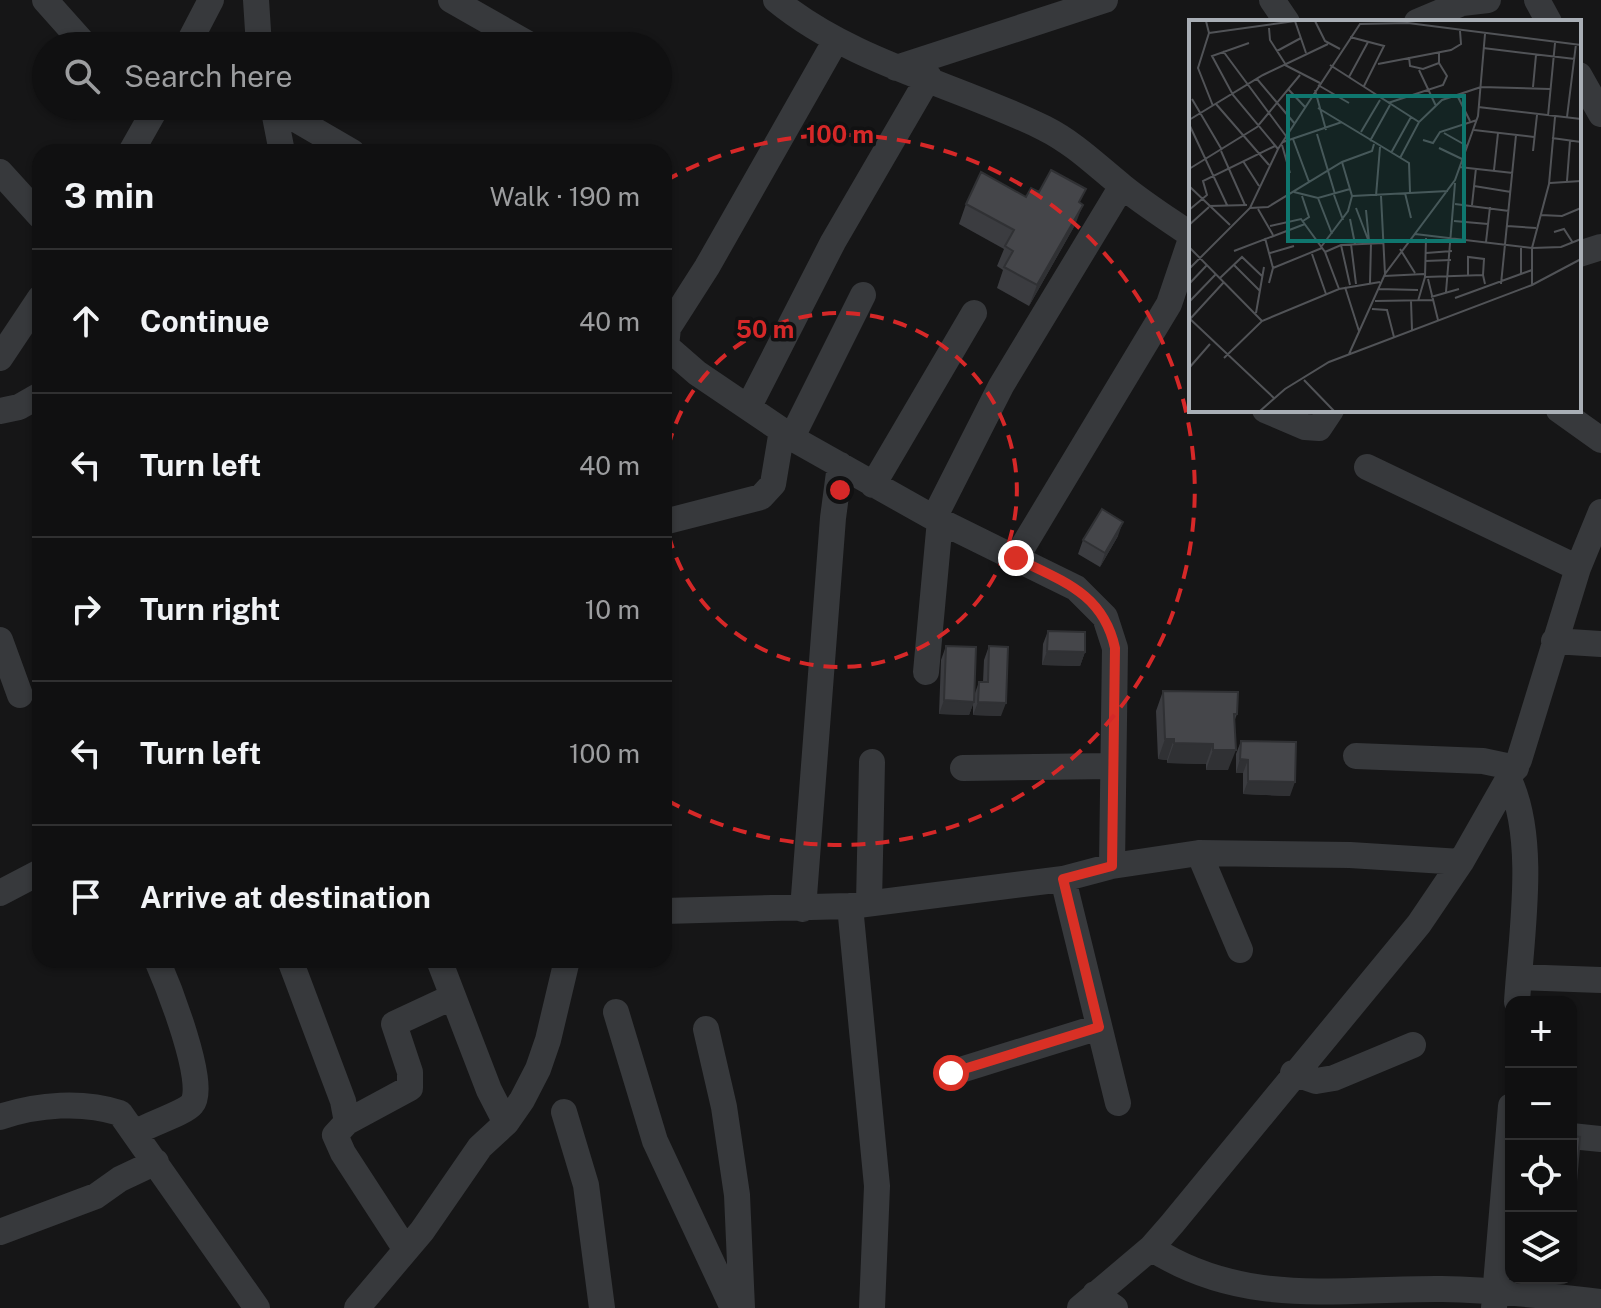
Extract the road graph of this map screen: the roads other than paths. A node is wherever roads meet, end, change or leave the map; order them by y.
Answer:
1 (45, 0) edge
2 (211, 0) edge
3 (256, 0) edge
4 (451, 0) edge
5 (776, 0) edge
6 (1105, 0) edge
7 (1272, 0) edge
8 (1488, 0) edge
9 (1537, 0) edge
10 (1286, 20) edge
11 (1422, 20) edge
12 (1548, 20) edge
13 (74, 32) edge
14 (194, 32) edge
15 (258, 32) edge
16 (507, 32) edge
17 (836, 40) junction
18 (896, 68) junction
19 (929, 77) junction
20 (1581, 79) edge
21 (1601, 114) edge
22 (149, 120) edge
23 (276, 120) edge
24 (297, 120) edge
25 (136, 144) edge
26 (280, 144) edge
27 (338, 144) edge
28 (0, 172) edge
29 (1122, 186) junction
30 (32, 207) edge
31 (1189, 236) edge
32 (1189, 243) edge
33 (1601, 247) edge
34 (1581, 253) edge
35 (863, 295) dead end
36 (32, 310) edge
37 (974, 313) dead end
38 (672, 317) edge
39 (672, 353) edge
40 (0, 358) edge
41 (32, 400) edge
42 (749, 406) junction
43 (0, 411) edge
44 (1270, 412) edge
45 (1330, 412) edge
46 (1562, 412) edge
47 (787, 433) junction
48 (1601, 440) edge
49 (840, 465) junction
50 (1367, 467) dead end
51 (873, 485) junction
52 (1601, 512) edge
53 (937, 519) junction
54 (672, 520) edge
55 (1016, 558) junction
56 (1578, 568) junction
57 (0, 640) edge
58 (1554, 641) junction
59 (1601, 644) edge
60 (926, 672) dead end
61 (20, 695) dead end
62 (1356, 756) dead end
63 (872, 762) dead end
64 (1112, 766) junction
65 (963, 768) dead end
66 (1513, 775) junction
67 (1199, 853) junction
68 (1461, 862) junction
69 (1112, 866) junction
70 (32, 876) edge
71 (1063, 879) junction
72 (0, 893) edge
73 (860, 905) junction
74 (803, 909) junction
75 (672, 911) edge
76 (1240, 950) dead end
77 (160, 968) edge
78 (293, 968) edge
79 (442, 968) edge
80 (565, 968) edge
81 (1601, 980) edge
82 (1518, 990) edge
83 (452, 997) junction
84 (616, 1012) dead end
85 (1099, 1027) junction
86 (706, 1029) dead end
87 (1413, 1045) dead end
88 (951, 1073) dead end
89 (1293, 1073) junction
90 (1118, 1103) dead end
91 (564, 1112) dead end
92 (0, 1117) edge
93 (347, 1122) junction
94 (506, 1123) junction
95 (137, 1132) junction
96 (1577, 1137) edge
97 (1601, 1139) edge
98 (1509, 1140) edge
99 (156, 1162) junction
100 (0, 1232) edge
101 (1151, 1248) junction
102 (406, 1250) junction
103 (1254, 1299) edge
104 (1495, 1299) edge
105 (1601, 1302) edge
106 (1097, 1303) edge
107 (257, 1308) edge
108 (357, 1308) edge
109 (602, 1308) edge
110 (733, 1308) edge
111 (742, 1308) edge
112 (872, 1308) edge

1 - 13 street
2 - 14 street
3 - 15 street
4 - 16 street
5 - 17 street
6 - 18 street
7 - 10 street
8 - 11 street
9 - 12 street
17 - 18 street
17 - 38 street
18 - 19 street
19 - 29 street
19 - 42 street
20 - 21 street
22 - 25 street
23 - 26 street
24 - 27 street
28 - 30 street
29 - 31 street
29 - 53 street
32 - 55 street
33 - 34 street
35 - 47 street
36 - 40 street
37 - 51 street
39 - 42 street
41 - 43 street
42 - 47 street
44 - 45 street
46 - 48 street
47 - 49 street
47 - 54 street
49 - 51 street
49 - 74 street
50 - 56 street
51 - 53 street
52 - 56 street
53 - 55 street
53 - 60 street
55 - 64 street
56 - 58 street
57 - 61 street
58 - 59 street
58 - 66 street
62 - 66 street
63 - 73 street
64 - 65 street
64 - 69 street
66 - 68 street
66 - 82 street
67 - 68 street
67 - 69 street
67 - 76 street
68 - 89 street
69 - 71 street
70 - 72 street
71 - 73 street
71 - 85 street
73 - 74 street
73 - 112 street
74 - 75 street
77 - 95 street
78 - 93 street
79 - 83 street
80 - 94 street
81 - 82 street
83 - 93 street
83 - 94 street
84 - 110 street
85 - 88 street
85 - 90 street
86 - 111 street
87 - 89 street
89 - 101 street
91 - 109 street
92 - 95 street
93 - 102 street
94 - 102 street
95 - 99 street
96 - 97 street
98 - 104 street
99 - 100 street
99 - 107 street
101 - 103 street
101 - 106 street
102 - 108 street
103 - 104 street
104 - 105 street

